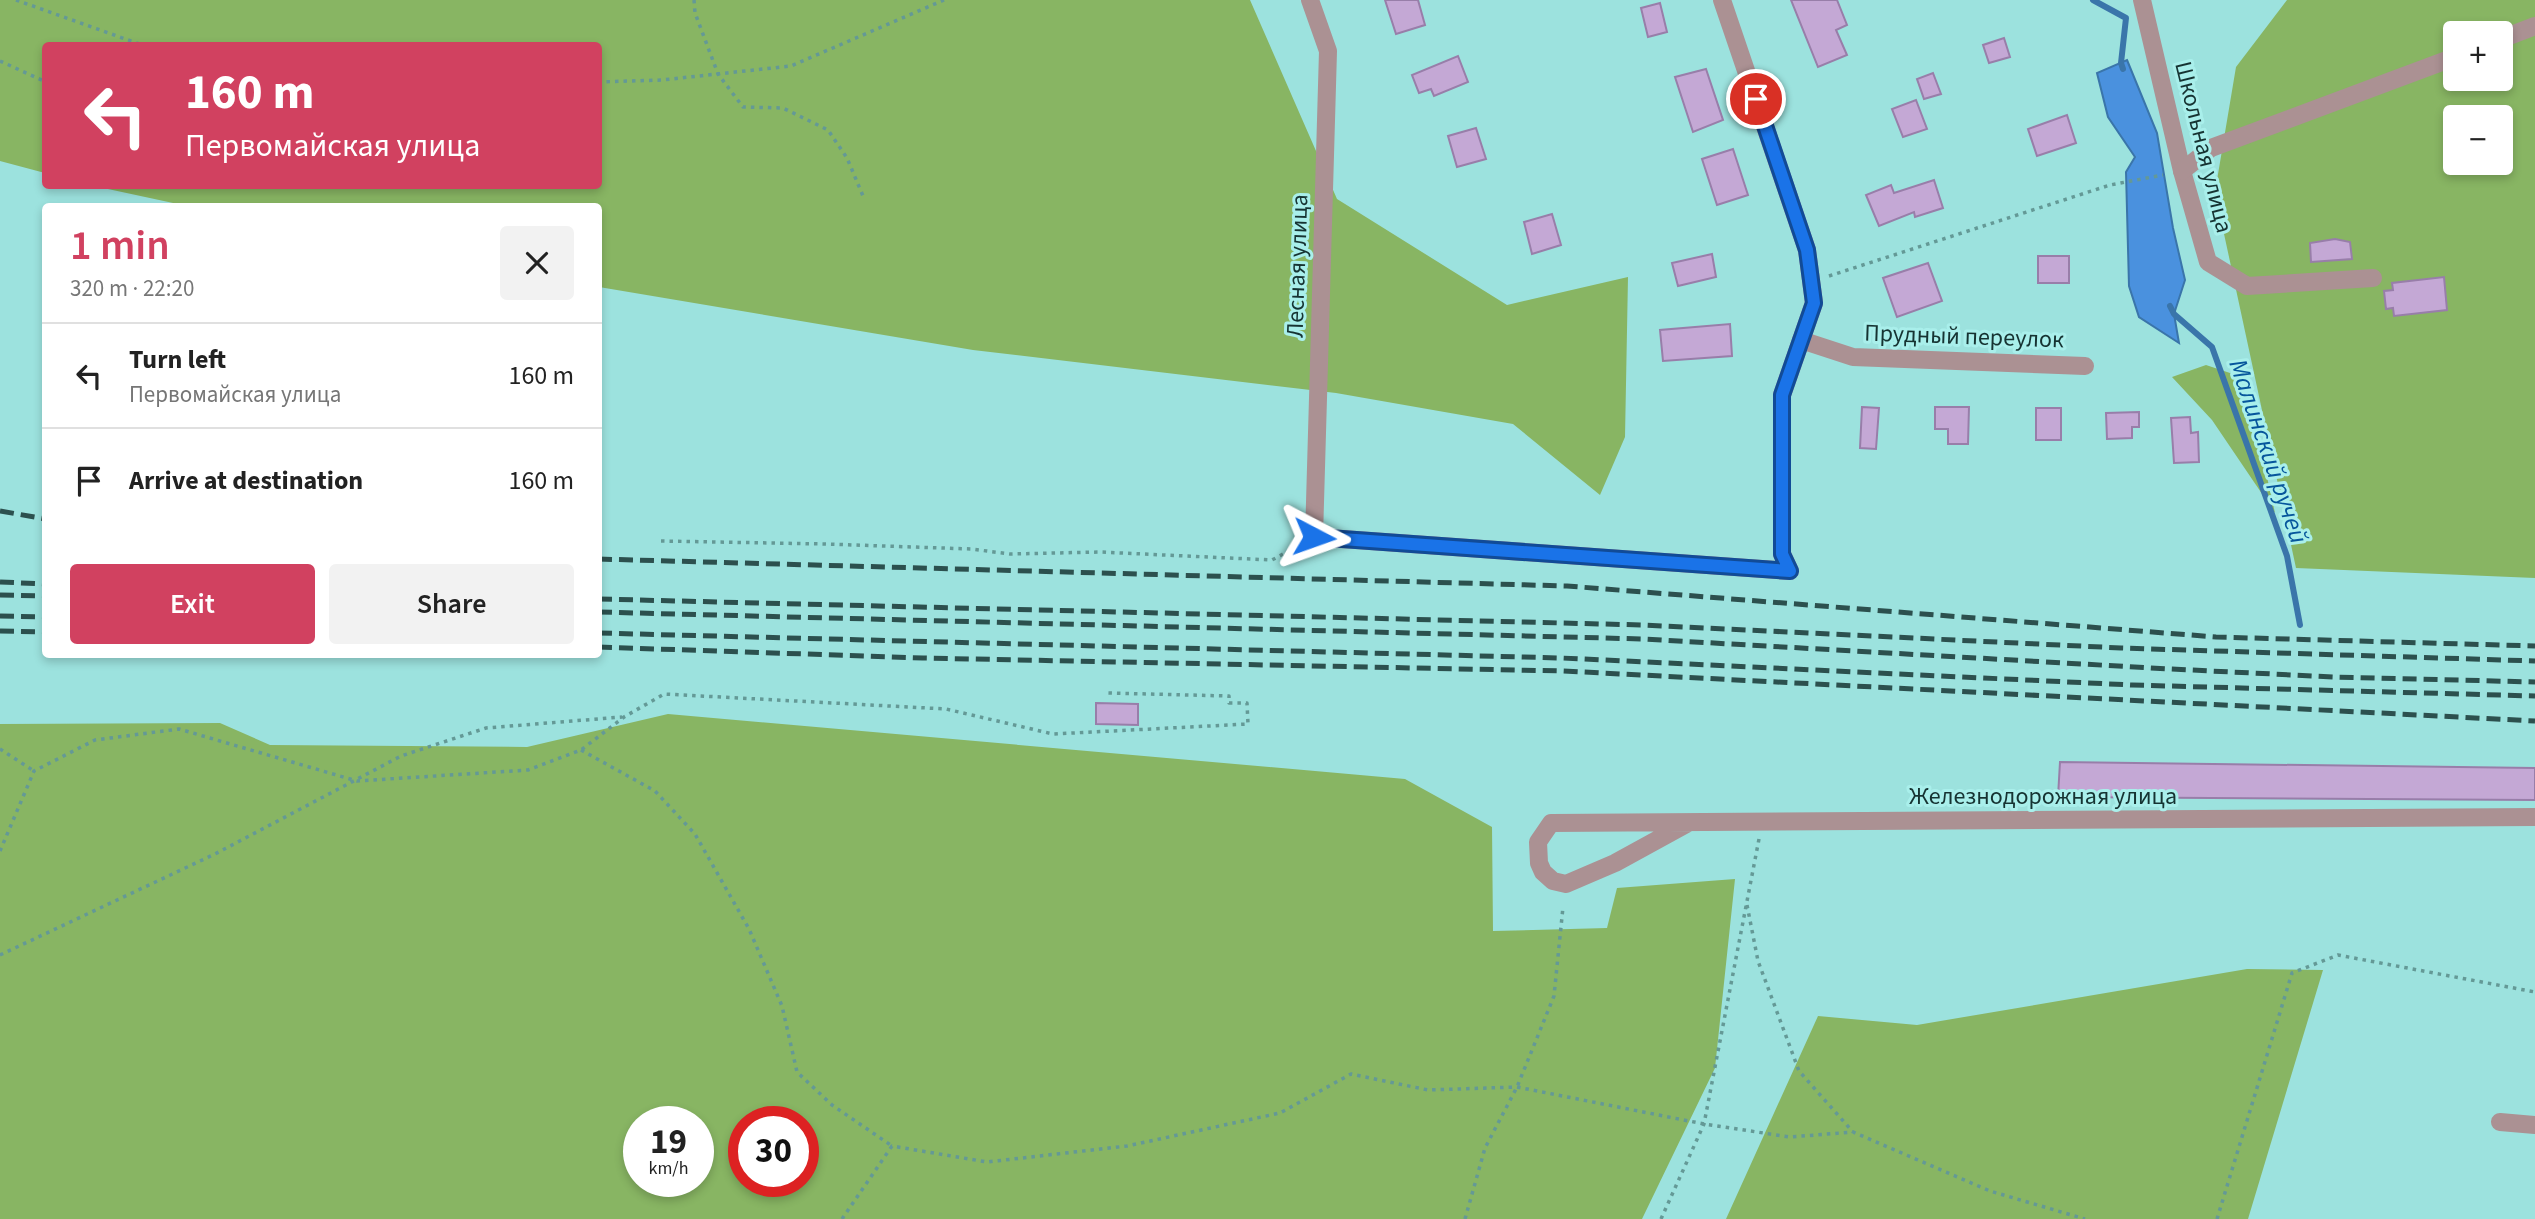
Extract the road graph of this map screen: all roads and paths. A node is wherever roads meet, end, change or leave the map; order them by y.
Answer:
1 (16, 0) edge
2 (694, 0) edge
3 (944, 0) edge
4 (1310, 0) edge
5 (1722, 0) edge
6 (2142, 0) edge
7 (2535, 26) edge
8 (2513, 34) edge
9 (134, 42) edge
10 (0, 61) edge
11 (2443, 61) edge
12 (718, 74) junction
13 (42, 80) edge
14 (602, 82) edge
15 (2182, 171) junction
16 (863, 196) dead end
17 (2373, 278) dead end
18 (1811, 282) junction
19 (1801, 340) junction
20 (2085, 366) dead end
21 (1314, 537) junction
22 (661, 541) dead end
23 (1108, 693) dead end
24 (624, 717) junction
25 (0, 749) edge
26 (582, 750) junction
27 (34, 771) junction
28 (357, 780) junction
29 (2535, 817) edge
30 (1688, 823) junction
31 (1762, 823) junction
32 (0, 851) edge
33 (1747, 903) junction
34 (1563, 907) dead end
35 (0, 955) edge
36 (2535, 992) edge
37 (1517, 1087) junction
38 (2500, 1122) dead end
39 (1704, 1124) junction
40 (2535, 1125) edge
41 (1853, 1132) junction
42 (892, 1146) junction
43 (842, 1219) edge
44 (1465, 1219) edge
45 (1661, 1219) edge
46 (2085, 1219) edge
47 (2217, 1219) edge

1 - 9 path
2 - 12 path
3 - 12 path
4 - 21 street, Лесная улица
5 - 18 street
6 - 15 street, Школьная улица
7 - 8 street
10 - 13 path
11 - 15 street
12 - 14 path
12 - 16 path
15 - 17 street, Школьная улица
15 - 18 path
18 - 19 street
19 - 20 street, Прудный переулок
19 - 21 street
21 - 22 path
23 - 24 path
24 - 26 path
24 - 28 path
25 - 27 path
26 - 28 path
26 - 42 path
27 - 28 path
27 - 32 path
28 - 35 path
29 - 31 street, Железнодорожная улица
30 - 30 street, Железнодорожная улица
30 - 31 street, Железнодорожная улица
31 - 33 path
33 - 39 path
33 - 41 path
34 - 37 path
36 - 47 path
37 - 39 path
37 - 42 path
37 - 44 path
38 - 40 street
39 - 41 path
39 - 45 path
41 - 46 path
42 - 43 path

